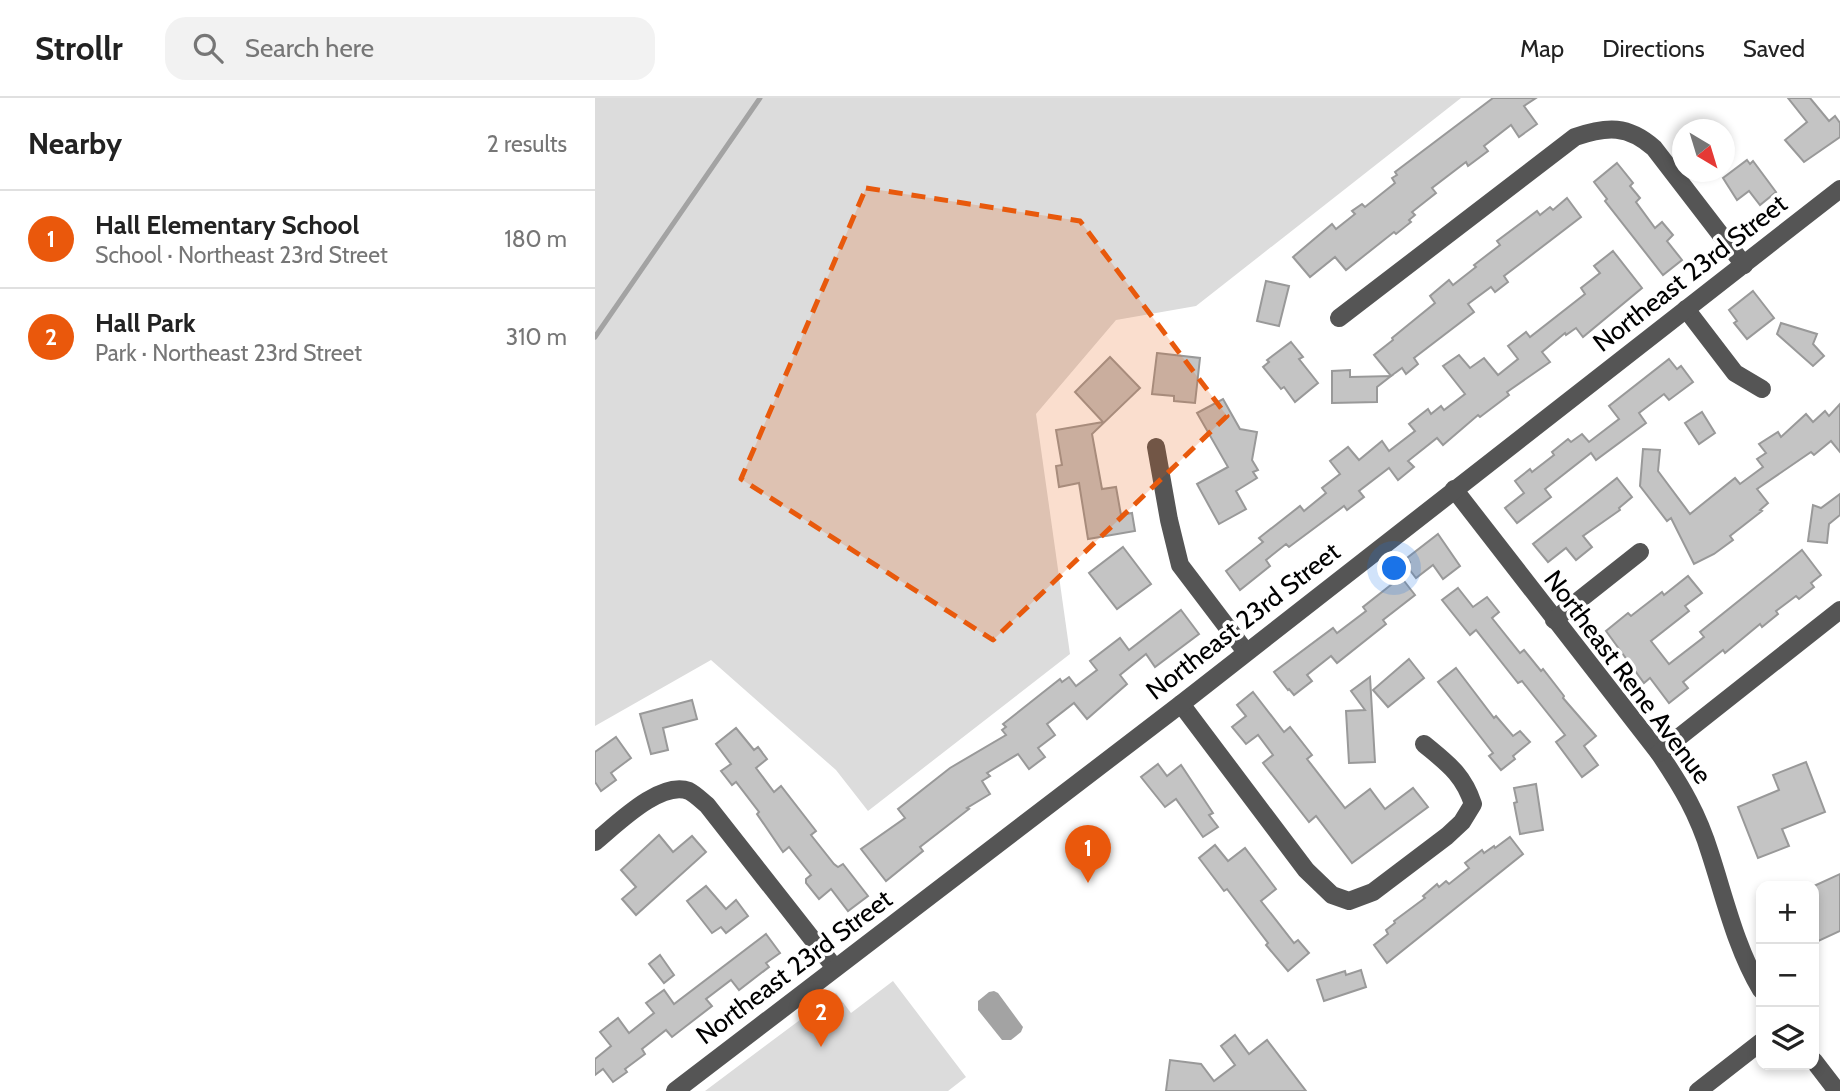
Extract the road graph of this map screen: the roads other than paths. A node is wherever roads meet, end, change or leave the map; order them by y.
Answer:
1 (1840, 189) edge
2 (1744, 265) junction
3 (1686, 309) junction
4 (1339, 318) dead end
5 (1762, 389) dead end
6 (1156, 447) dead end
7 (1454, 489) junction
8 (1640, 552) dead end
9 (1840, 610) edge
10 (1554, 620) junction
11 (1246, 652) junction
12 (1181, 704) junction
13 (1424, 744) dead end
14 (1659, 753) junction
15 (595, 842) edge
16 (835, 968) junction
17 (1756, 979) edge
18 (1756, 1046) edge
19 (1819, 1068) edge
20 (675, 1091) edge
21 (1698, 1091) edge
22 (1837, 1091) edge

1 - 2 street, Northeast 23rd Street
2 - 3 street, Northeast 23rd Street
2 - 4 street
3 - 5 street
3 - 7 street, Northeast 23rd Street
6 - 11 street
7 - 10 street, Northeast Rene Avenue
7 - 11 street, Northeast 23rd Street
8 - 10 street
9 - 14 street
10 - 14 street, Northeast Rene Avenue
11 - 12 street, Northeast 23rd Street
12 - 13 street
12 - 16 street, Northeast 23rd Street
14 - 17 street, Northeast Rene Avenue
15 - 16 street
16 - 20 street, Northeast 23rd Street
18 - 21 street
19 - 22 street

